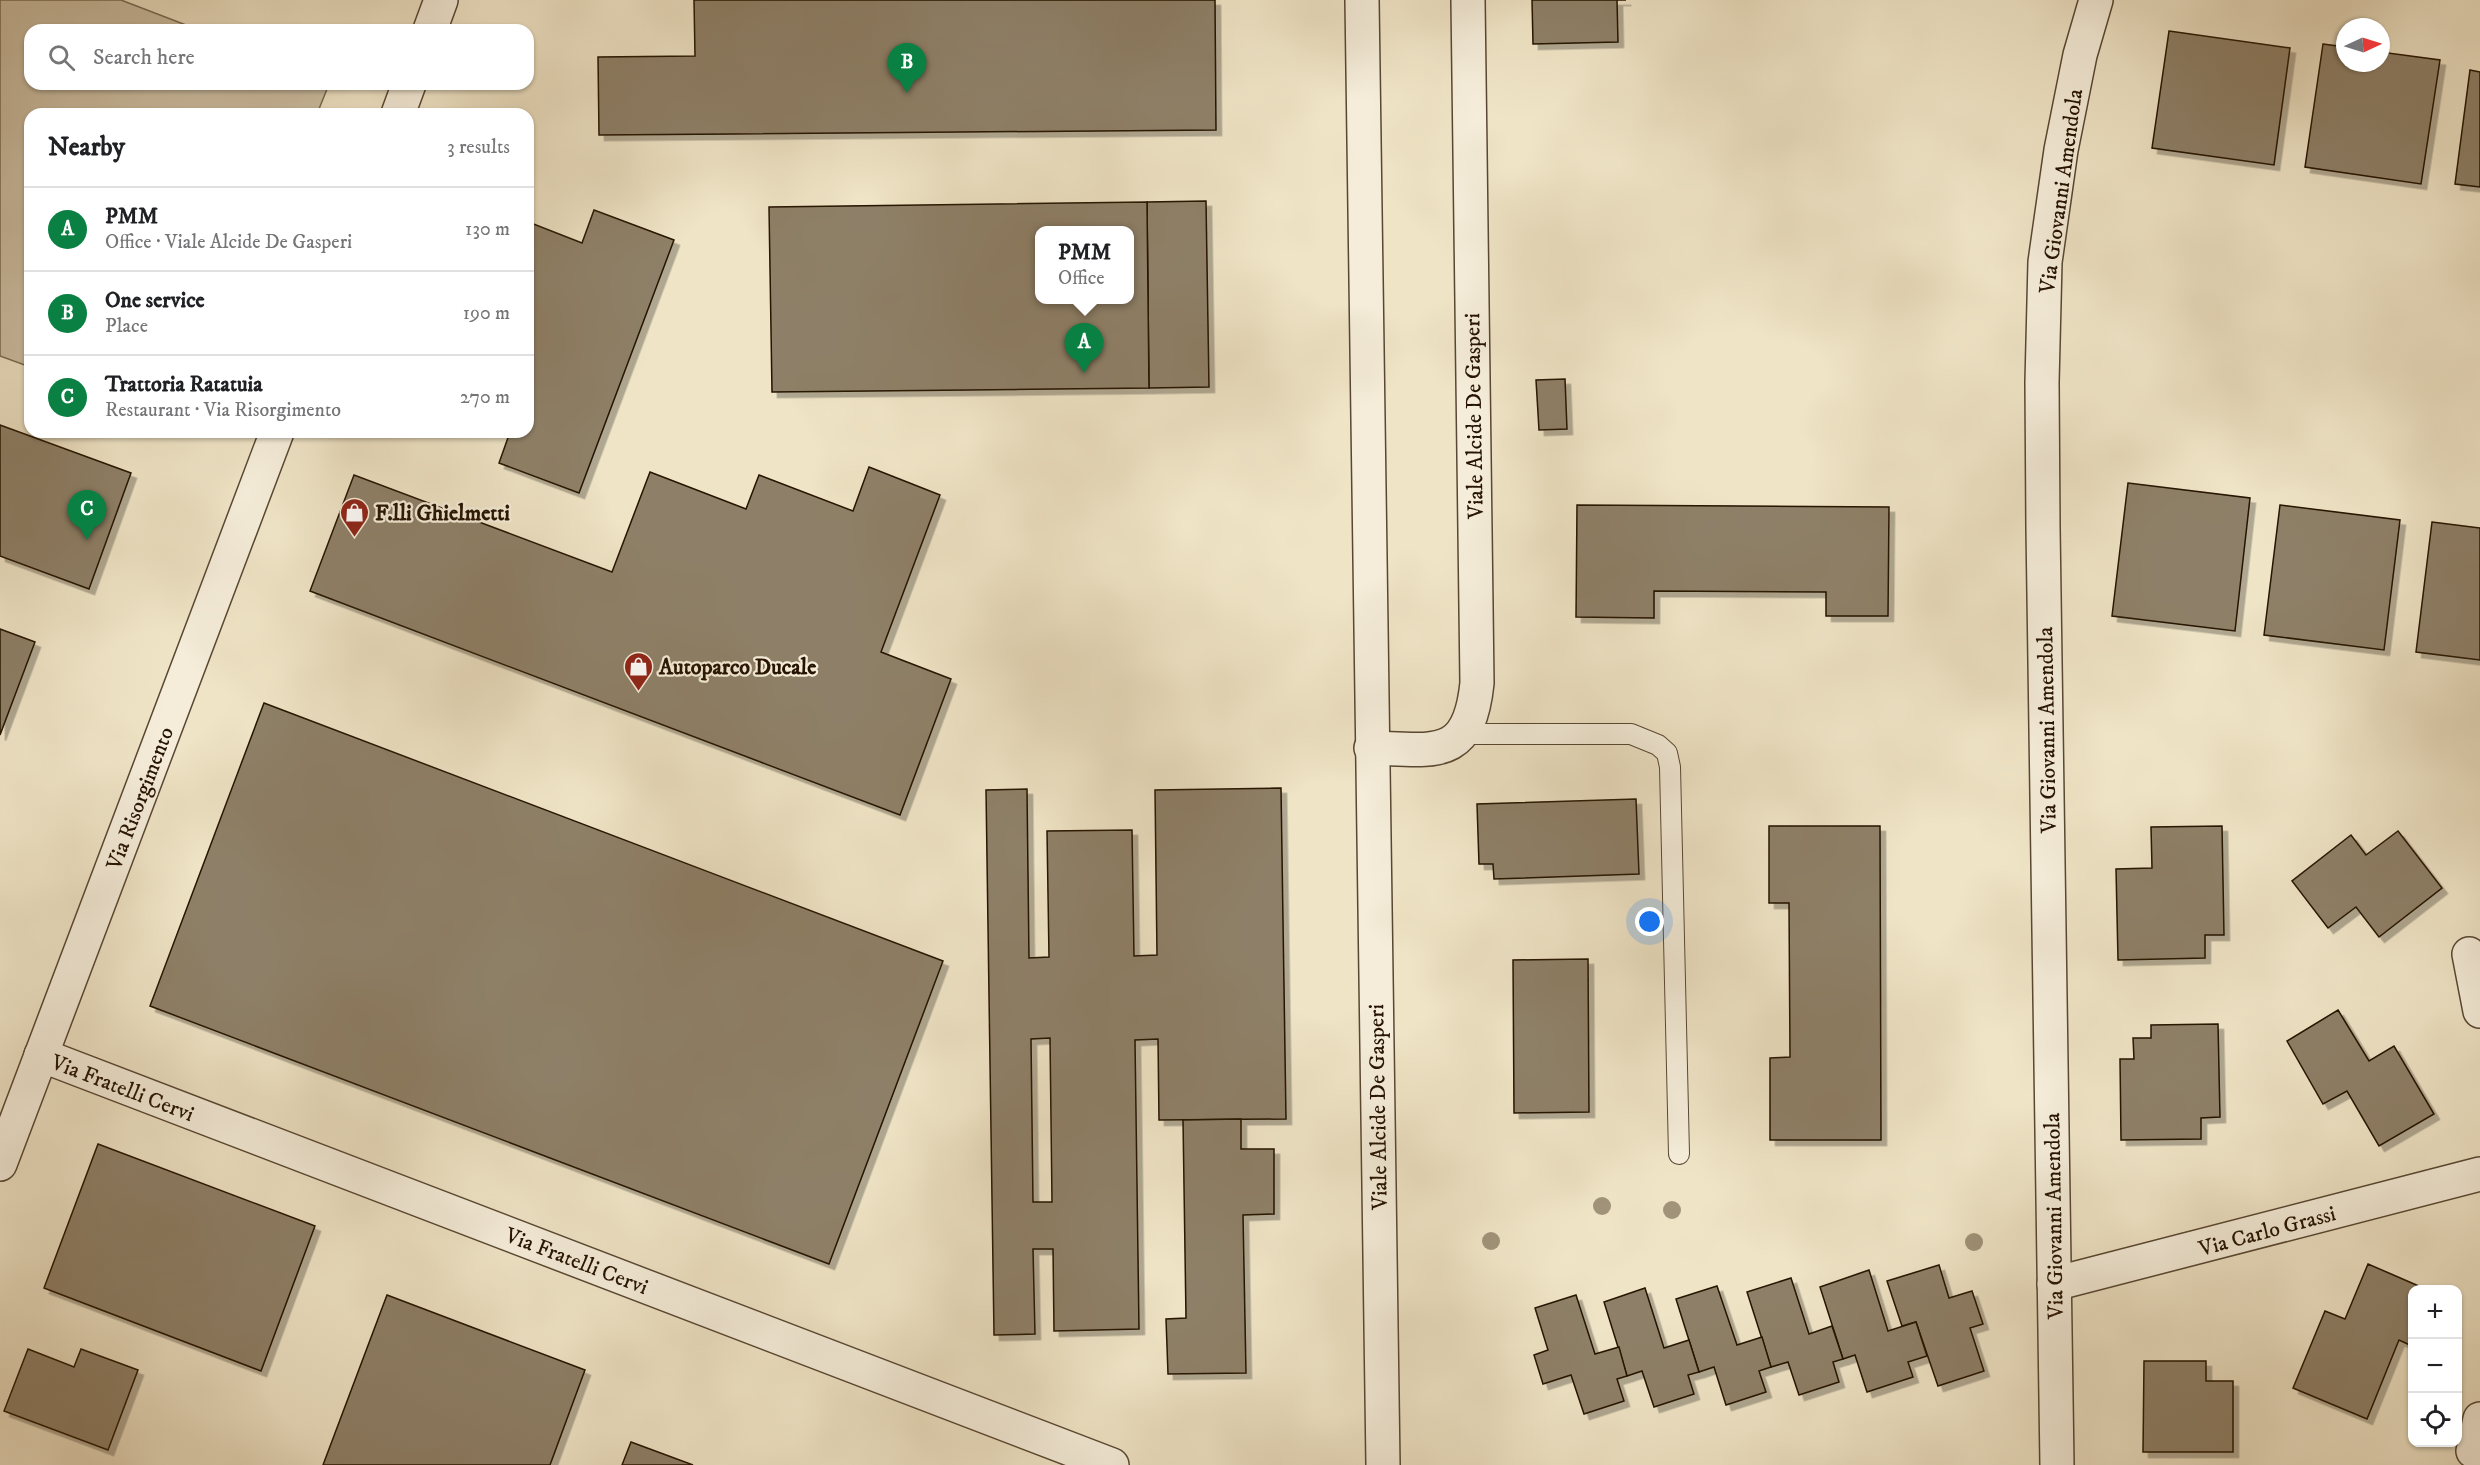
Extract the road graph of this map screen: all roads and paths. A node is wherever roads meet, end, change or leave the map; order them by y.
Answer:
1 (441, 0) edge
2 (1362, 0) edge
3 (1468, 0) edge
4 (2096, 0) edge
5 (432, 24) edge
6 (407, 90) edge
7 (400, 108) edge
8 (276, 438) edge
9 (1462, 734) junction
10 (1371, 748) junction
11 (2469, 954) dead end
12 (2480, 1011) edge
13 (41, 1055) junction
14 (1679, 1154) dead end
15 (0, 1164) edge
16 (2480, 1174) edge
17 (2054, 1284) junction
18 (2480, 1419) edge
19 (2473, 1451) dead end
20 (1112, 1465) edge
21 (1383, 1465) edge
22 (2057, 1465) edge

1 - 5 street
2 - 10 street, Viale Alcide De Gasperi
3 - 9 street, Viale Alcide De Gasperi
4 - 17 street, Via Giovanni Amendola
6 - 7 street
8 - 13 street, Via Risorgimento
9 - 10 street
9 - 14 lane
10 - 21 street, Viale Alcide De Gasperi
11 - 12 street
13 - 15 street, Via Risorgimento
13 - 20 street, Via Fratelli Cervi
16 - 17 street, Via Carlo Grassi
17 - 22 street, Via Giovanni Amendola
18 - 19 street

